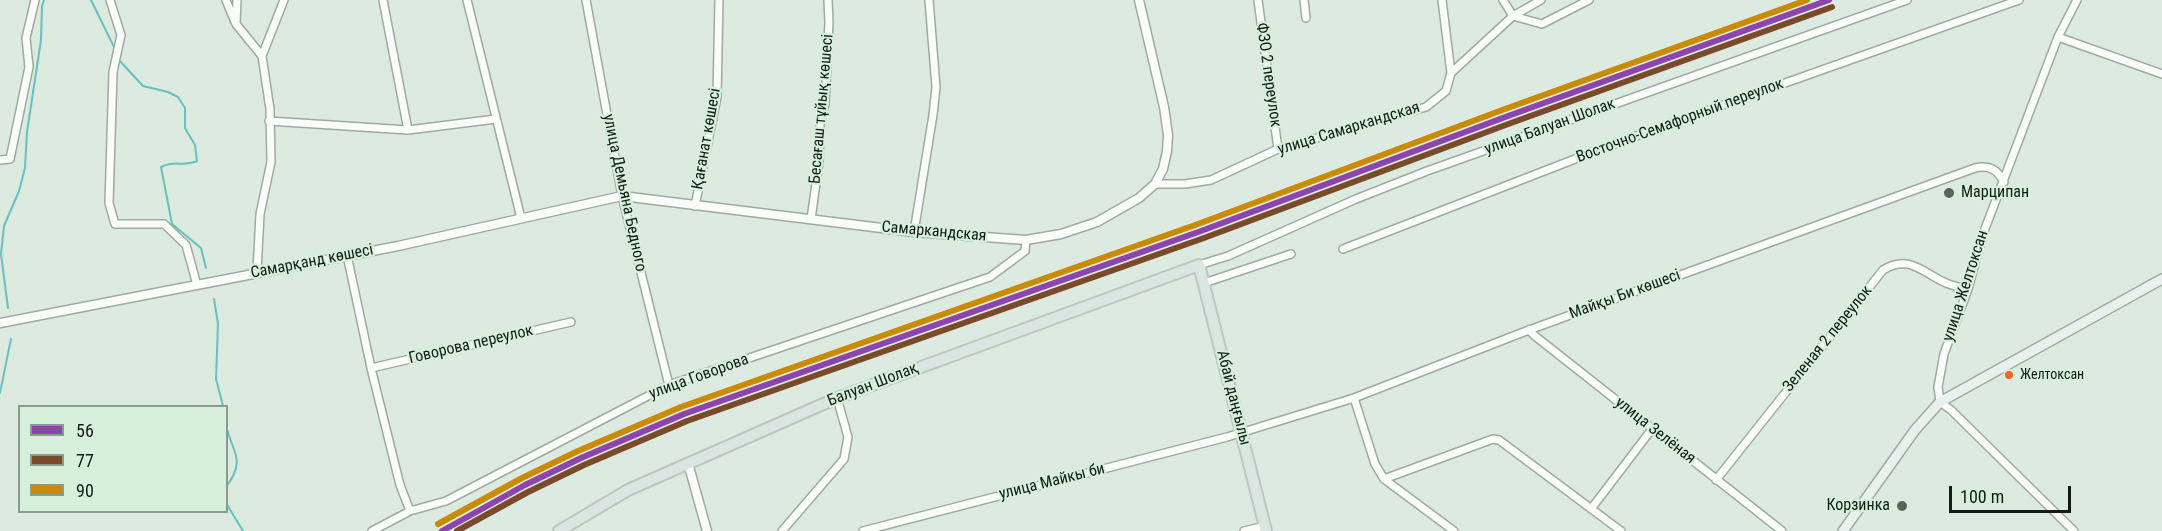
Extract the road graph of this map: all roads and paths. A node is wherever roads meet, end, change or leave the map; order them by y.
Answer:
1 (35, 0) edge
2 (111, 0) edge
3 (226, 0) edge
4 (237, 0) edge
5 (284, 0) edge
6 (383, 0) edge
7 (467, 0) edge
8 (586, 0) edge
9 (718, 0) edge
10 (828, 0) edge
11 (929, 0) edge
12 (1139, 0) edge
13 (1258, 0) edge
14 (1304, 0) edge
15 (1442, 0) edge
16 (1503, 0) edge
17 (1541, 0) edge
18 (1588, 0) edge
19 (1907, 0) edge
20 (2019, 0) edge
21 (2077, 0) edge
22 (1513, 16) junction
23 (1306, 18) dead end
24 (236, 24) junction
25 (2058, 37) junction
26 (262, 56) junction
27 (1451, 73) junction
28 (2162, 74) edge
29 (496, 119) junction
30 (269, 121) junction
31 (408, 130) junction
32 (1278, 149) junction
33 (0, 160) edge
34 (2004, 182) junction
35 (1155, 184) junction
36 (622, 196) junction
37 (695, 206) junction
38 (521, 218) junction
39 (811, 219) junction
40 (914, 232) junction
41 (1026, 240) junction
42 (1342, 249) dead end
43 (1291, 254) dead end
44 (347, 255) junction
45 (1199, 265) junction
46 (257, 272) junction
47 (2162, 279) edge
48 (1204, 283) junction
49 (197, 285) junction
50 (1968, 288) junction
51 (0, 322) edge
52 (571, 322) dead end
53 (1529, 330) junction
54 (371, 368) junction
55 (669, 385) junction
56 (837, 398) junction
57 (1354, 398) junction
58 (1940, 402) junction
59 (1652, 429) junction
60 (1242, 433) junction
61 (688, 463) junction
62 (1384, 479) junction
63 (1716, 480) junction
64 (1591, 509) junction
65 (410, 511) junction
66 (1265, 529) edge
67 (372, 531) edge
68 (559, 531) edge
69 (707, 531) edge
70 (782, 531) edge
71 (863, 531) edge
72 (1245, 531) edge
73 (1454, 531) edge
74 (1621, 531) edge
75 (1782, 531) edge
76 (1843, 531) edge
77 (2074, 531) edge

1 - 33 street
2 - 49 street
3 - 24 street
4 - 24 street
5 - 26 street
6 - 31 street
7 - 29 street
8 - 36 street, улица Демьяна Бедного
9 - 37 street, Қағанат көшесі
10 - 39 street, Бесағаш тұйық көшесі
11 - 40 street
12 - 35 street
13 - 32 street, ФЗО 2 переулок
14 - 23 street
15 - 27 street
16 - 22 street
17 - 22 street, улица Самаркандская
18 - 22 street
19 - 45 street, улица Балуан Шолак
20 - 42 street, Восточно-Семафорный переулок
21 - 25 street, улица Желтоксан
22 - 27 street, улица Самаркандская
24 - 26 street
25 - 28 street
25 - 34 street, улица Желтоксан
26 - 30 street
27 - 32 street, улица Самаркандская
29 - 31 street
29 - 38 street
30 - 31 street
30 - 46 street
32 - 35 street, улица Самаркандская
34 - 50 street, улица Желтоксан
34 - 53 street, Майқы Би көшесі
35 - 41 street, Самаркандская
36 - 37 street, Самаркандская
36 - 38 street, Самарқанд көшесі
36 - 55 street, улица Демьяна Бедного
37 - 39 street, Самаркандская
38 - 44 street, Самарқанд көшесі
39 - 40 street, Самаркандская
40 - 41 street, Самаркандская
41 - 55 street, улица Говорова
43 - 48 street
44 - 46 street, Самарқанд көшесі
44 - 54 street
45 - 48 main road, Абай даңғылы
45 - 56 main road, Балуан Шолақ
46 - 49 street, Самарқанд көшесі
47 - 58 main road
48 - 60 main road, Абай даңғылы
49 - 51 street, Самарқанд көшесі
50 - 58 street, улица Желтоксан
50 - 63 street, Зеленая 2 переулок
52 - 54 street, Говорова переулок
53 - 57 street, Майқы Би көшесі
53 - 59 street, улица Зелёная
54 - 65 street
55 - 65 street, улица Говорова
56 - 61 main road, Балуан Шолақ
56 - 70 street
57 - 60 street, Майқы Би көшесі
57 - 62 street
58 - 76 main road
58 - 77 street
59 - 63 street, улица Зелёная
59 - 64 street
60 - 66 main road, Абай даңғылы
60 - 71 street, улица Майкы би
61 - 68 main road, Балуан Шолақ
61 - 69 street
62 - 64 street
62 - 73 street
63 - 75 street, улица Зелёная
64 - 74 street
65 - 67 street, улица Говорова
66 - 72 street

